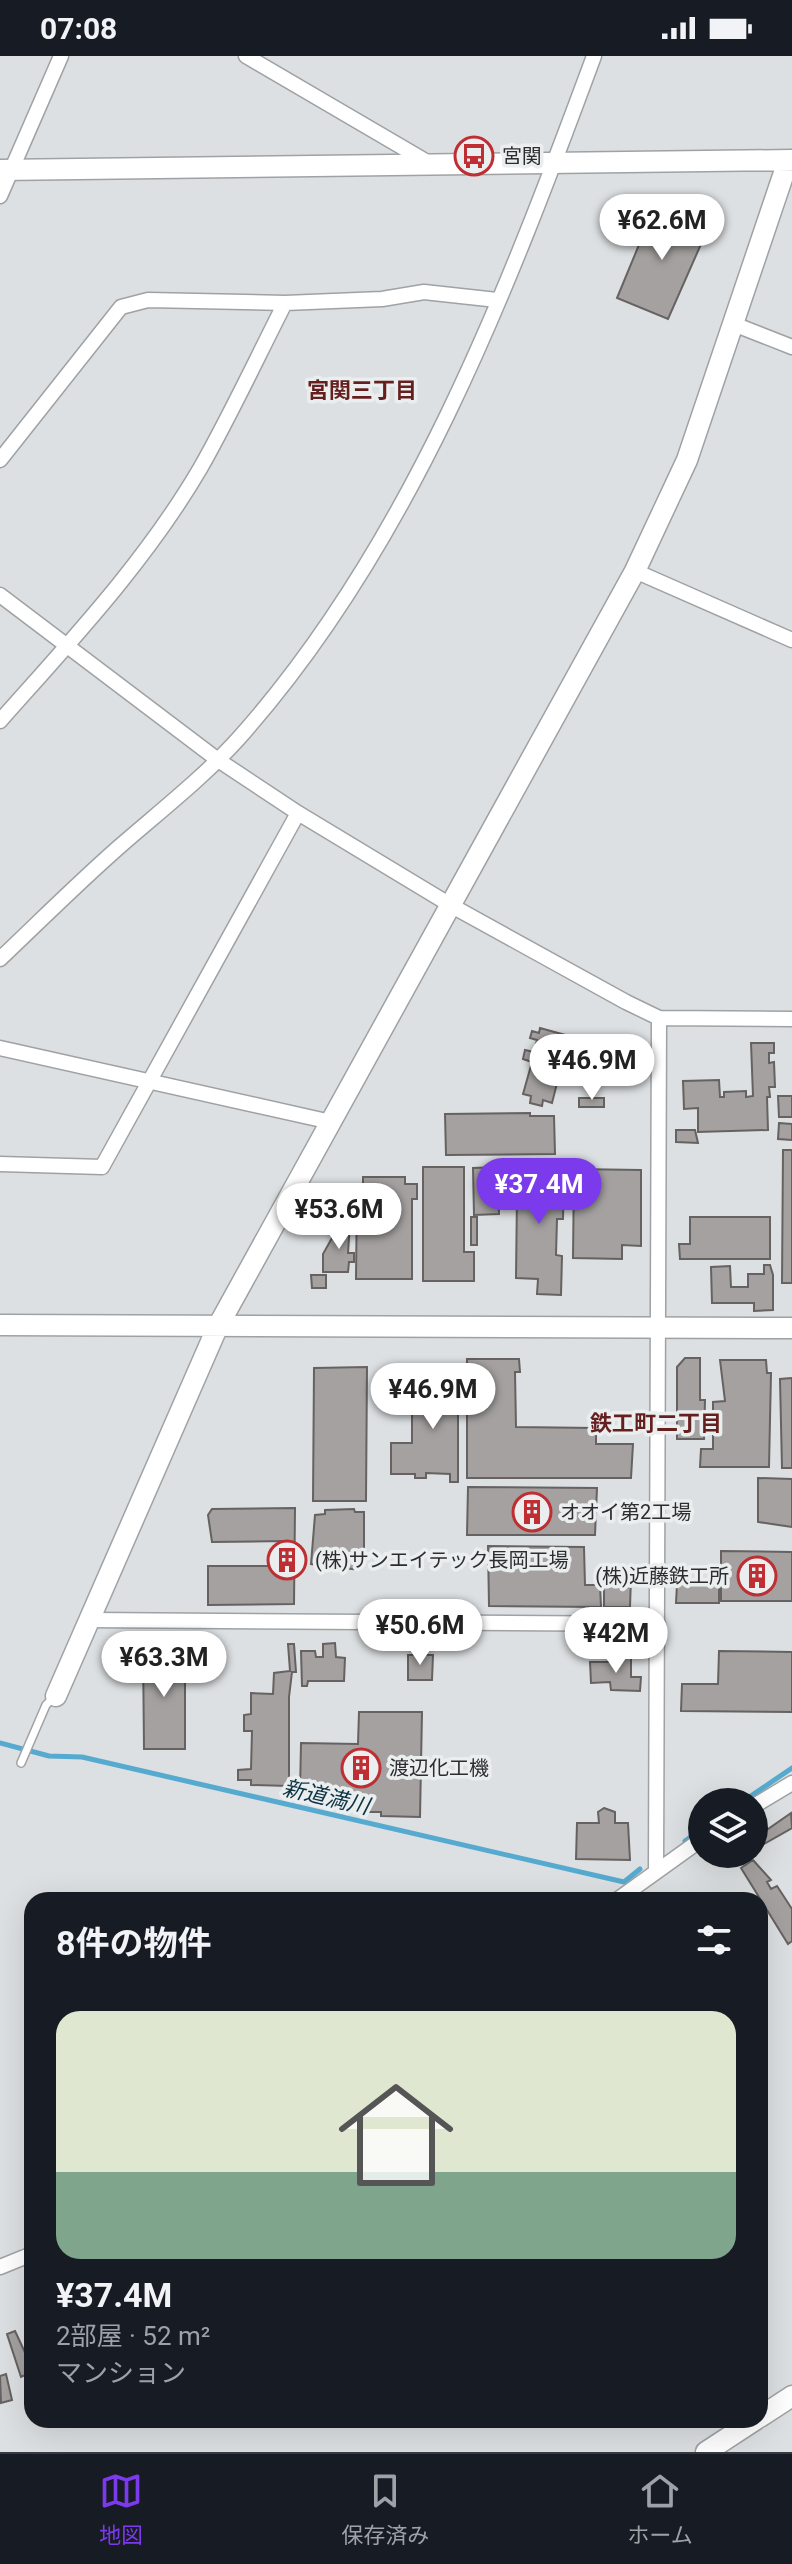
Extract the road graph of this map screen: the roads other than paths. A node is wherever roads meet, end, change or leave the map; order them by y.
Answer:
1 (61, 56) edge
2 (246, 56) edge
3 (594, 56) edge
4 (791, 158) edge
5 (555, 161) junction
6 (430, 164) junction
7 (6, 170) edge
8 (0, 196) edge
9 (497, 300) junction
10 (285, 303) junction
11 (736, 325) junction
12 (792, 347) edge
13 (0, 460) edge
14 (635, 571) junction
15 (0, 595) edge
16 (792, 640) edge
17 (67, 646) junction
18 (0, 721) edge
19 (218, 760) junction
20 (298, 813) junction
21 (452, 906) junction
22 (0, 959) edge
23 (659, 1018) junction
24 (792, 1019) edge
25 (0, 1048) edge
26 (150, 1079) junction
27 (331, 1122) junction
28 (0, 1164) edge
29 (0, 1325) edge
30 (217, 1328) junction
31 (792, 1328) edge
32 (658, 1330) junction
33 (88, 1620) junction
34 (658, 1624) junction
35 (56, 1696) joint
36 (22, 1762) dead end
37 (792, 1783) edge
38 (768, 1798) edge
39 (688, 1849) edge
40 (656, 1872) junction
41 (628, 1892) edge
42 (24, 2257) edge
43 (0, 2267) edge
44 (792, 2396) edge
45 (768, 2412) edge
46 (743, 2428) edge
47 (706, 2452) edge

1 - 7 street
2 - 6 street
3 - 5 street
4 - 5 street
4 - 11 street
5 - 6 street
5 - 9 street
6 - 7 street
7 - 8 street
9 - 10 street
9 - 19 street
10 - 13 street
10 - 17 street
11 - 12 street
11 - 14 street
14 - 16 street
14 - 21 street
15 - 17 street
17 - 18 street
17 - 19 street
19 - 20 street
19 - 22 street
20 - 21 street
20 - 26 street
21 - 23 street
21 - 27 street
23 - 24 street
23 - 32 street
25 - 26 street
26 - 27 street
26 - 28 street
27 - 30 street
29 - 30 street
30 - 32 street
30 - 33 street
31 - 32 street
32 - 34 street
33 - 34 street
33 - 35 street
34 - 40 street
35 - 36 lane
37 - 38 street
39 - 40 street
40 - 41 street
42 - 43 street
44 - 45 street
46 - 47 street

